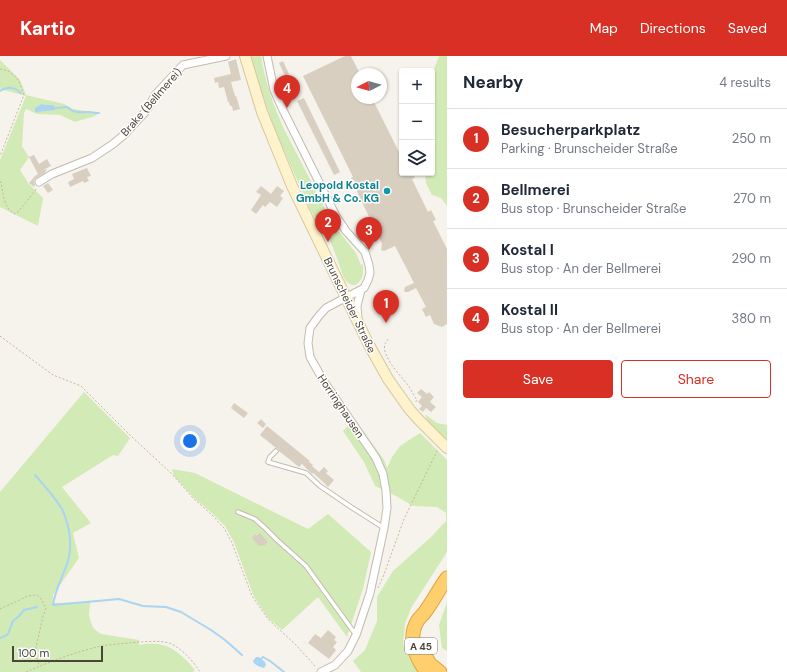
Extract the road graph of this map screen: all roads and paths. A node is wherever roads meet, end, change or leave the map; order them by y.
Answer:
1 (226, 56) edge
2 (245, 56) edge
3 (267, 56) edge
4 (0, 69) edge
5 (0, 156) edge
6 (0, 182) edge
7 (39, 182) joint
8 (361, 290) junction
9 (346, 298) junction
10 (358, 324) junction
11 (0, 336) edge
12 (388, 339) dead end
13 (410, 410) junction
14 (444, 445) edge
15 (276, 452) dead end
16 (238, 512) dead end
17 (384, 528) junction
18 (447, 578) edge
19 (377, 590) dead end
20 (0, 609) edge
21 (424, 613) junction
22 (356, 635) junction
23 (40, 666) junction
24 (316, 667) dead end
25 (26, 672) edge
26 (200, 672) edge
27 (321, 672) edge
28 (427, 672) edge
29 (440, 672) edge

1 - 7 street, Brake (Bellmerei)
2 - 9 main road, Brunscheider Straße
3 - 8 street
4 - 5 path
6 - 7 path
8 - 9 street, Horringhausen
8 - 10 street
9 - 10 main road, Brunscheider Straße
9 - 17 street, Horringhausen
10 - 13 main road, Brunscheider Straße
11 - 24 path
12 - 13 path
13 - 14 main road, Brunscheider Straße
14 - 19 path
15 - 17 lane
16 - 22 lane
17 - 22 street, Horringhausen
18 - 21 highway, A 45
20 - 23 path
21 - 28 highway, A 45
21 - 29 highway, A 45
22 - 27 street, Horringhausen
23 - 25 path
23 - 26 path

